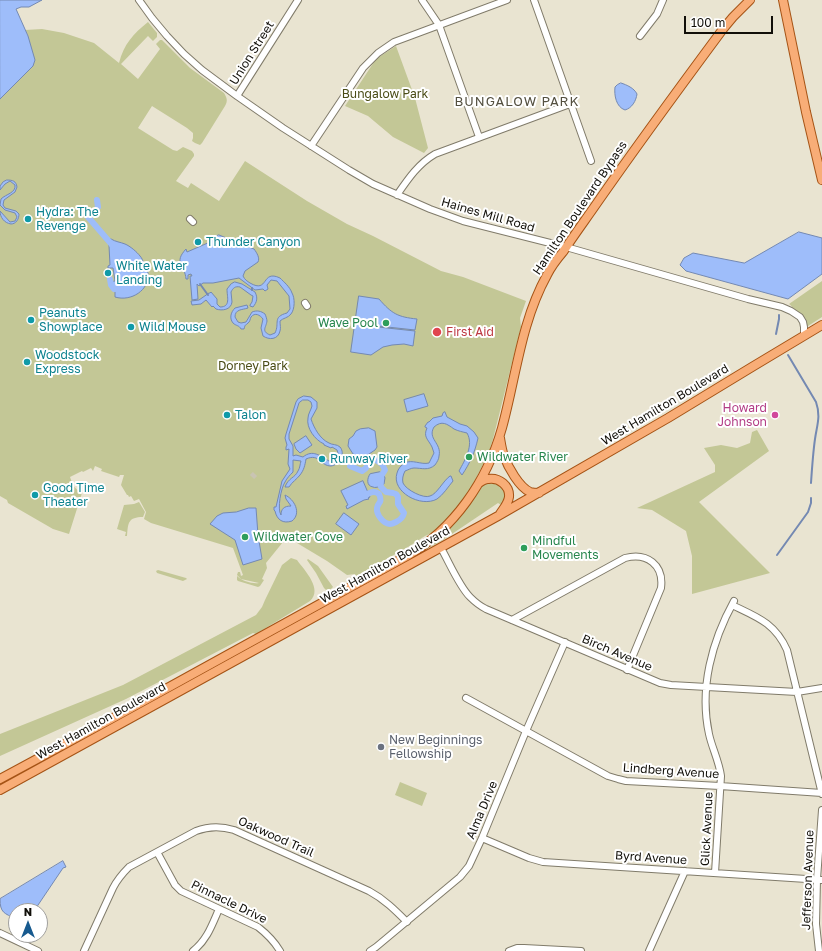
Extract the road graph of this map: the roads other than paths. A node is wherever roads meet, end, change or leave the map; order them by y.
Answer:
1 (139, 0) edge
2 (298, 0) edge
3 (422, 0) edge
4 (507, 0) edge
5 (534, 0) edge
6 (663, 0) edge
7 (750, 0) edge
8 (783, 0) edge
9 (439, 25) junction
10 (640, 36) dead end
11 (237, 96) junction
12 (570, 104) junction
13 (479, 137) junction
14 (311, 146) junction
15 (591, 161) dead end
16 (822, 180) edge
17 (397, 195) junction
18 (566, 247) junction
19 (822, 325) edge
20 (804, 336) junction
21 (499, 437) junction
22 (479, 483) junction
23 (539, 493) junction
24 (498, 516) junction
25 (441, 548) junction
26 (512, 620) junction
27 (565, 642) junction
28 (627, 670) junction
29 (706, 687) junction
30 (822, 688) edge
31 (797, 692) junction
32 (466, 698) dead end
33 (526, 731) junction
34 (0, 779) edge
35 (720, 786) junction
36 (0, 790) edge
37 (822, 793) edge
38 (822, 810) edge
39 (482, 838) junction
40 (157, 852) junction
41 (685, 871) junction
42 (715, 873) junction
43 (820, 879) edge
44 (219, 909) junction
45 (407, 922) junction
46 (0, 933) edge
47 (38, 951) edge
48 (84, 951) edge
49 (193, 951) edge
50 (280, 951) edge
51 (370, 951) edge
52 (509, 951) edge
53 (581, 951) edge
54 (648, 951) edge
55 (819, 951) edge

1 - 11 street, Haines Mill Road
2 - 11 street, Union Street
3 - 9 street
4 - 9 street
5 - 12 street
6 - 10 street
7 - 18 main road, Hamilton Boulevard Bypass
8 - 16 main road
9 - 13 street
9 - 14 street
11 - 14 street, Haines Mill Road
12 - 13 street
12 - 15 street
13 - 17 street
14 - 17 street, Haines Mill Road
17 - 18 street, Haines Mill Road
18 - 20 street, Haines Mill Road
18 - 21 main road, Hamilton Boulevard Bypass
19 - 20 main road, West Hamilton Boulevard
20 - 23 main road, West Hamilton Boulevard
21 - 22 main road, Hamilton Boulevard Bypass
21 - 23 main road
22 - 24 main road
22 - 34 main road, West Hamilton Boulevard
23 - 24 main road, West Hamilton Boulevard
24 - 25 main road, West Hamilton Boulevard
25 - 26 street, Birch Avenue
25 - 36 main road, West Hamilton Boulevard
26 - 27 street, Birch Avenue
26 - 28 street
27 - 28 street, Birch Avenue
27 - 33 street, Alma Drive
28 - 29 street, Birch Avenue
29 - 31 street, Birch Avenue
29 - 31 street, Glick Avenue
29 - 35 street, Glick Avenue
30 - 31 street, Birch Avenue
31 - 37 street
32 - 33 street, Lindberg Avenue
33 - 35 street, Lindberg Avenue
33 - 39 street, Alma Drive
35 - 37 street, Lindberg Avenue
35 - 42 street, Glick Avenue
38 - 43 street, Jefferson Avenue
39 - 41 street, Byrd Avenue
39 - 45 street, Alma Drive
40 - 44 street, Pinnacle Drive
40 - 45 street, Oakwood Trail
40 - 48 street, Oakwood Trail
41 - 42 street, Byrd Avenue
41 - 54 street
42 - 43 street, Byrd Avenue
43 - 55 street, Jefferson Avenue
44 - 49 street
44 - 50 street, Pinnacle Drive
45 - 51 street, Alma Drive
46 - 47 street
52 - 53 street

